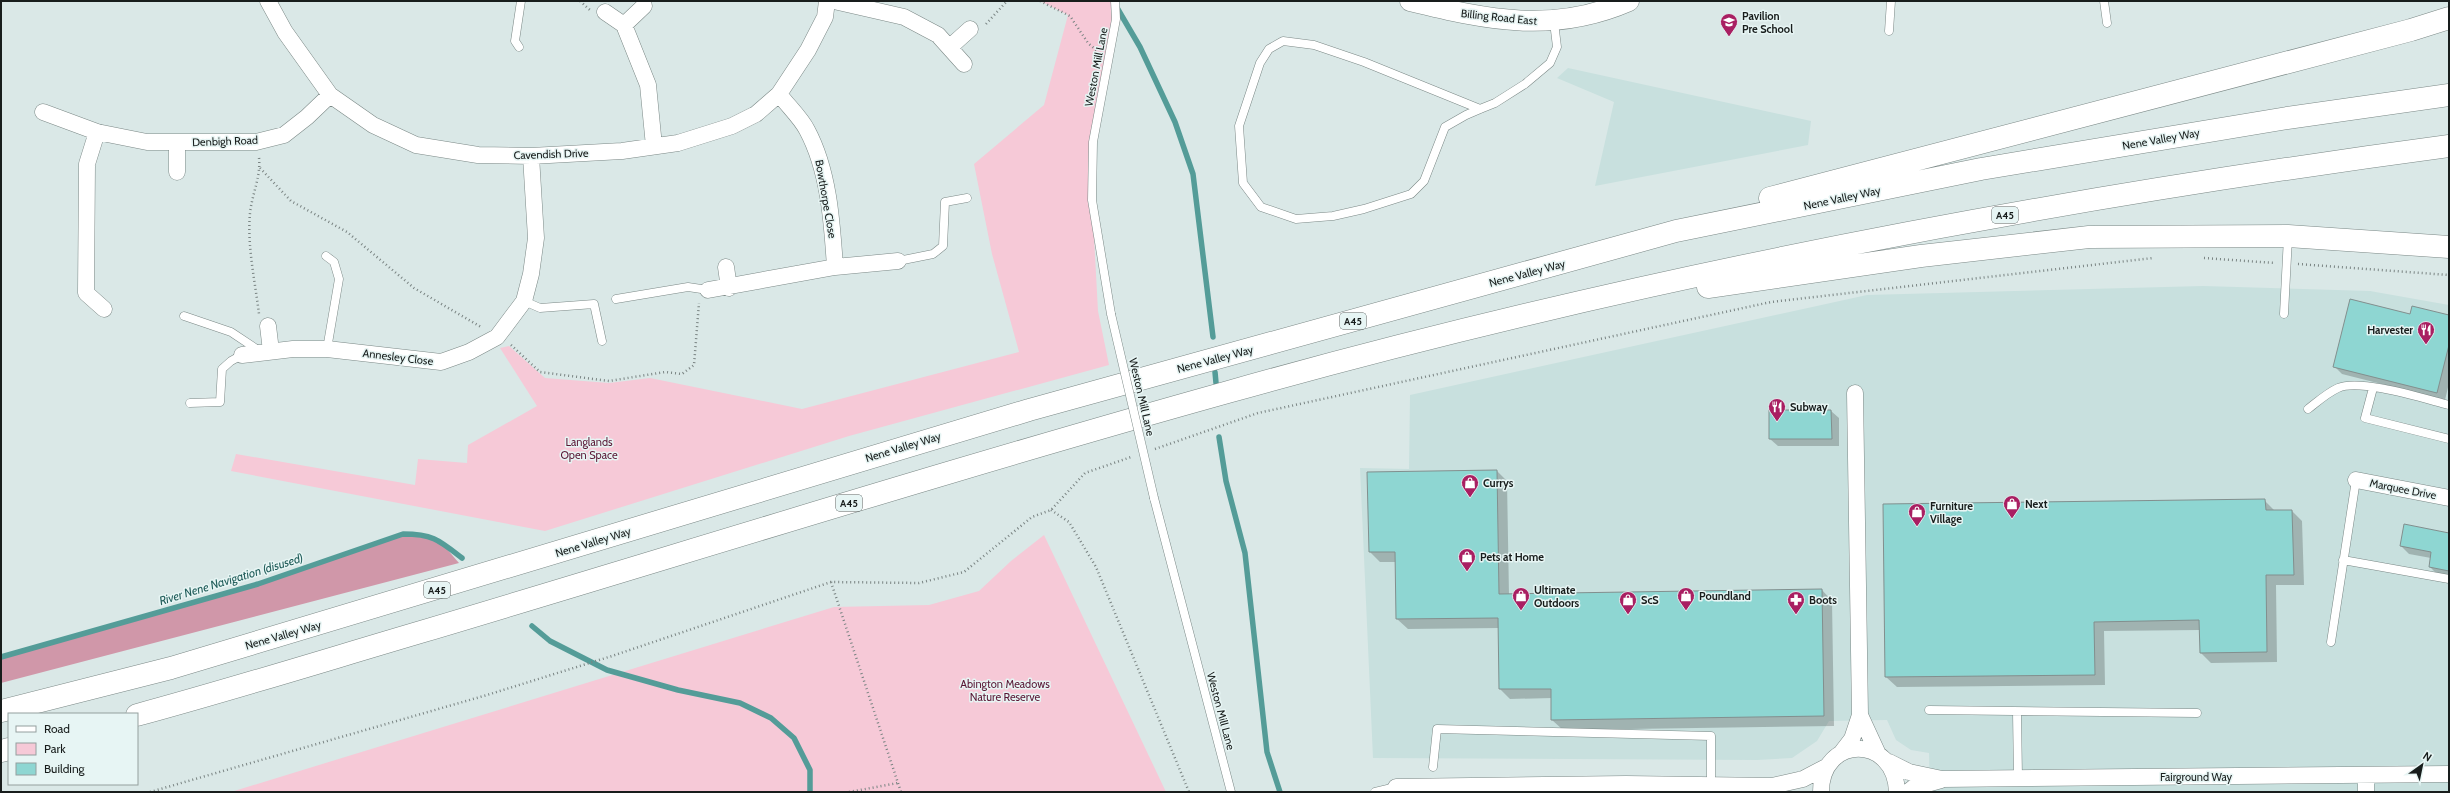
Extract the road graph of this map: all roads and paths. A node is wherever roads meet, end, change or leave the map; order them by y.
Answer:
1 (268, 1) edge
2 (521, 1) edge
3 (827, 1) edge
4 (834, 1) edge
5 (1007, 1) edge
6 (1040, 1) edge
7 (1115, 1) edge
8 (1410, 1) edge
9 (1629, 1) edge
10 (1891, 1) edge
11 (2104, 1) edge
12 (644, 6) dead end
13 (605, 12) dead end
14 (2449, 18) edge
15 (1554, 22) junction
16 (2107, 23) dead end
17 (624, 25) junction
18 (970, 29) joint
19 (1889, 31) dead end
20 (519, 47) dead end
21 (950, 47) junction
22 (1108, 63) junction
23 (964, 64) dead end
24 (779, 94) junction
25 (330, 95) junction
26 (2449, 95) edge
27 (1480, 109) junction
28 (43, 112) dead end
29 (97, 132) junction
30 (256, 142) junction
31 (177, 143) junction
32 (654, 146) junction
33 (2449, 146) edge
34 (531, 156) junction
35 (178, 172) dead end
36 (967, 198) dead end
37 (1676, 232) junction
38 (2288, 236) junction
39 (2449, 247) edge
40 (326, 256) dead end
41 (2158, 257) dead end
42 (2196, 257) dead end
43 (898, 260) joint
44 (2287, 264) junction
45 (726, 267) dead end
46 (835, 267) junction
47 (2449, 276) edge
48 (729, 288) junction
49 (708, 290) joint
50 (616, 299) dead end
51 (524, 301) junction
52 (1565, 305) junction
53 (104, 309) dead end
54 (2284, 314) dead end
55 (184, 316) dead end
56 (268, 326) joint
57 (602, 341) dead end
58 (327, 349) junction
59 (267, 352) junction
60 (242, 355) joint
61 (2373, 388) junction
62 (1855, 393) dead end
63 (190, 403) dead end
64 (2449, 405) edge
65 (2308, 409) dead end
66 (2449, 439) edge
67 (1153, 449) dead end
68 (1138, 455) dead end
69 (2356, 480) joint
70 (2449, 498) edge
71 (1052, 510) junction
72 (2343, 560) junction
73 (2449, 579) edge
74 (831, 582) junction
75 (2331, 642) dead end
76 (1929, 710) dead end
77 (1, 711) edge
78 (2017, 712) junction
79 (2197, 713) dead end
80 (138, 715) edge
81 (1860, 715) junction
82 (1842, 752) junction
83 (1883, 758) junction
84 (1433, 767) dead end
85 (1826, 767) junction
86 (2449, 774) edge
87 (2018, 778) junction
88 (1942, 779) junction
89 (898, 783) junction
90 (2366, 784) edge
91 (1712, 785) junction
92 (1772, 786) junction
93 (1396, 787) joint
94 (1504, 789) edge
95 (150, 792) edge
96 (849, 792) edge
97 (901, 792) edge
98 (1189, 792) edge
99 (1231, 792) edge
100 (1375, 792) edge
101 (1797, 792) edge
102 (1821, 792) edge
103 (1897, 792) edge
104 (1908, 792) edge

1 - 25 street, Cavendish Drive
2 - 20 lane
3 - 24 street, Cavendish Drive
4 - 21 street
5 - 18 path
6 - 22 path
7 - 22 lane, Weston Mill Lane
8 - 15 street, Billing Road East
9 - 15 street, Billing Road East
10 - 19 lane
11 - 16 lane
12 - 17 street
13 - 17 street
14 - 37 highway
15 - 27 lane
17 - 32 street
18 - 21 street
21 - 23 street
22 - 99 lane, Weston Mill Lane, bridge
24 - 32 street, Cavendish Drive
24 - 46 street, Bowthorpe Close
25 - 30 street, Denbigh Road
25 - 34 street, Cavendish Drive
26 - 37 highway, Nene Valley Way / A45
27 - 27 lane
28 - 29 street, Denbigh Road
29 - 31 street, Denbigh Road
29 - 53 street
30 - 31 street, Denbigh Road
30 - 56 path
31 - 35 street, Denbigh Road
32 - 34 street, Cavendish Drive
33 - 52 highway, A45
34 - 51 street, Annesley Close
36 - 43 lane
37 - 77 highway, Nene Valley Way / A45
38 - 39 highway
38 - 44 lane
38 - 52 highway
40 - 58 lane
41 - 67 path
42 - 44 path
43 - 46 street
44 - 47 path
44 - 54 lane
45 - 48 street
46 - 48 street
48 - 49 street
49 - 50 lane
51 - 57 lane
51 - 58 street, Annesley Close
52 - 80 highway, A45
55 - 59 lane
56 - 59 street
58 - 59 street, Annesley Close
59 - 60 street, Annesley Close
60 - 63 lane
61 - 64 lane
61 - 65 lane
61 - 66 lane
62 - 81 street
68 - 71 path
69 - 70 street, Marquee Drive
69 - 72 lane
71 - 74 path
71 - 98 path
72 - 73 lane
72 - 75 lane
74 - 89 path
74 - 95 path
76 - 78 lane
78 - 79 lane
78 - 87 lane
81 - 82 street
81 - 83 street
82 - 83 street
82 - 85 street
83 - 88 street
83 - 103 street
84 - 91 lane
85 - 92 street
85 - 102 street
86 - 90 street, Fairground Way
87 - 88 street, Fairground Way
87 - 90 street, Fairground Way
88 - 104 street
89 - 96 path
89 - 97 path
91 - 92 street
91 - 94 street
92 - 101 street
93 - 94 street
93 - 100 lane

